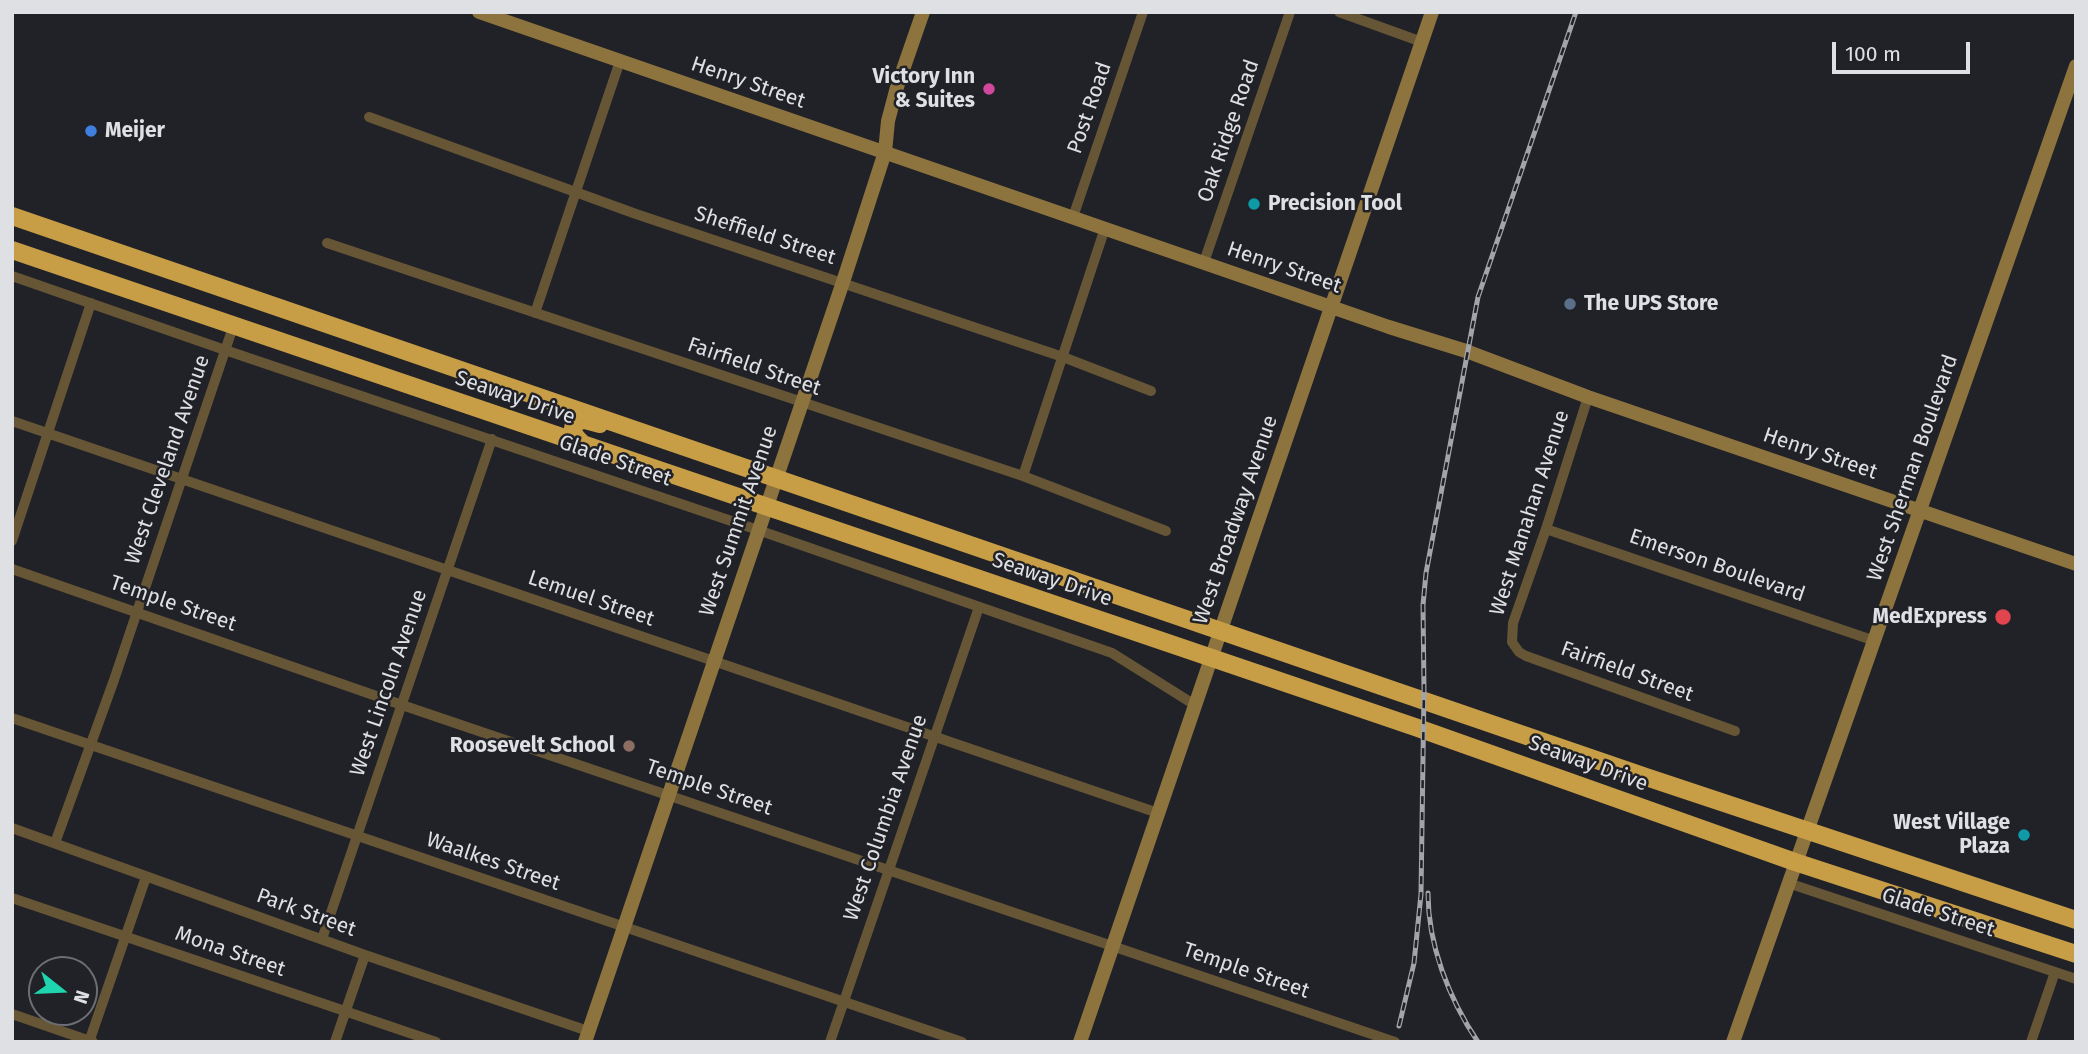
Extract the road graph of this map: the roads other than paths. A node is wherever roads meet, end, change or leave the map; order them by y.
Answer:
1 (479, 12) edge
2 (923, 12) edge
3 (1143, 12) edge
4 (1290, 12) edge
5 (1339, 12) edge
6 (1432, 12) edge
7 (499, 16) edge
8 (1422, 42) junction
9 (620, 61) junction
10 (2076, 66) edge
11 (369, 117) dead end
12 (886, 152) junction
13 (577, 191) junction
14 (12, 216) edge
15 (1073, 217) junction
16 (1105, 228) junction
17 (327, 243) dead end
18 (12, 250) edge
19 (1203, 262) junction
20 (12, 276) edge
21 (843, 282) junction
22 (91, 303) junction
23 (1330, 306) junction
24 (535, 313) junction
25 (233, 327) junction
26 (225, 350) junction
27 (1063, 356) junction
28 (1150, 391) dead end
29 (1588, 397) junction
30 (801, 403) junction
31 (12, 421) edge
32 (48, 433) junction
33 (492, 439) junction
34 (585, 446) junction
35 (747, 467) junction
36 (777, 477) junction
37 (1023, 477) junction
38 (182, 479) junction
39 (767, 505) junction
40 (1921, 511) junction
41 (1546, 529) junction
42 (758, 530) junction
43 (1166, 531) dead end
44 (12, 541) edge
45 (964, 543) junction
46 (2076, 564) edge
47 (12, 569) edge
48 (448, 570) junction
49 (979, 607) junction
50 (137, 612) junction
51 (1875, 641) junction
52 (1512, 642) joint
53 (714, 662) junction
54 (402, 705) junction
55 (1195, 705) junction
56 (12, 718) edge
57 (1735, 731) dead end
58 (935, 737) junction
59 (91, 746) junction
60 (669, 795) junction
61 (1617, 798) junction
62 (1158, 813) junction
63 (1786, 823) junction
64 (12, 828) edge
65 (1808, 830) junction
66 (357, 837) junction
67 (55, 843) junction
68 (1802, 863) junction
69 (889, 869) junction
70 (146, 877) junction
71 (1788, 883) junction
72 (1993, 892) junction
73 (12, 898) edge
74 (2076, 920) edge
75 (624, 927) junction
76 (125, 937) junction
77 (322, 939) junction
78 (1113, 946) junction
79 (2076, 954) edge
80 (365, 955) junction
81 (2055, 972) junction
82 (2076, 979) edge
83 (844, 1001) junction
84 (346, 1011) junction
85 (12, 1014) edge
86 (587, 1037) edge
87 (90, 1041) edge
88 (335, 1042) edge
89 (436, 1042) edge
90 (830, 1042) edge
91 (962, 1042) edge
92 (1080, 1042) edge
93 (1395, 1042) edge
94 (1733, 1042) edge
95 (2031, 1042) edge

1 - 7 main road, Henry Street
2 - 12 main road, West Summit Avenue
3 - 15 street, Post Road
4 - 19 street, Oak Ridge Road
5 - 8 street
6 - 8 main road, West Broadway Avenue
7 - 9 main road, Henry Street
8 - 23 main road, West Broadway Avenue
9 - 12 main road, Henry Street
9 - 13 street
10 - 40 main road, West Sherman Boulevard
11 - 13 street, Sheffield Street
12 - 15 main road, Henry Street
12 - 21 main road, West Summit Avenue
13 - 21 street, Sheffield Street
13 - 24 street
14 - 35 highway, Seaway Drive
15 - 16 main road, Henry Street
16 - 19 main road, Henry Street
16 - 27 street
17 - 24 street, Fairfield Street
18 - 25 highway, Seaway Drive
19 - 23 main road, Henry Street
20 - 22 street, Glade Street
21 - 27 street, Sheffield Street
21 - 30 main road, West Summit Avenue
22 - 26 street, Glade Street
22 - 32 street
23 - 29 main road, Henry Street
23 - 55 main road, West Broadway Avenue
24 - 30 street, Fairfield Street
25 - 26 street, West Cleveland Avenue
25 - 34 highway, Seaway Drive
26 - 33 street, Glade Street
26 - 38 street, West Cleveland Avenue
27 - 28 street, Sheffield Street
27 - 37 street
29 - 40 main road, Henry Street
29 - 41 street, West Manahan Avenue
30 - 36 main road, West Summit Avenue
30 - 37 street, Fairfield Street
31 - 32 street, Lemuel Street
32 - 38 street, Lemuel Street
32 - 44 street
33 - 42 street, Glade Street
33 - 48 street, West Lincoln Avenue
34 - 35 highway
34 - 39 highway, Seaway Drive
35 - 36 highway, Seaway Drive
36 - 39 main road, West Summit Avenue
36 - 45 highway, Seaway Drive
37 - 43 street, Fairfield Street
38 - 48 street, Lemuel Street
38 - 50 street, West Cleveland Avenue
39 - 42 main road, West Summit Avenue
39 - 45 highway
39 - 61 highway, Seaway Drive
40 - 46 main road, Henry Street
40 - 51 main road, West Sherman Boulevard
41 - 51 street, Emerson Boulevard
41 - 52 street, West Manahan Avenue
42 - 49 street, Glade Street
42 - 53 main road, West Summit Avenue
45 - 63 highway, Seaway Drive
47 - 50 street, Temple Street
48 - 53 street, Lemuel Street
48 - 54 street, West Lincoln Avenue
49 - 55 street, Glade Street
49 - 58 street, West Columbia Avenue
50 - 54 street, Temple Street
50 - 59 street, West Cleveland Avenue
51 - 65 main road, West Sherman Boulevard
52 - 57 street, Fairfield Street
53 - 58 street, Lemuel Street
53 - 60 main road, West Summit Avenue
54 - 60 street, Temple Street
54 - 66 street, West Lincoln Avenue
55 - 62 main road, West Broadway Avenue
56 - 59 street, Waalkes Street
58 - 62 street, Lemuel Street
58 - 69 street, West Columbia Avenue
59 - 66 street, Waalkes Street
59 - 67 street, West Cleveland Avenue
60 - 69 street, Temple Street
60 - 75 main road, West Summit Avenue
61 - 63 highway
61 - 68 highway, Seaway Drive
62 - 78 main road, West Broadway Avenue
63 - 65 highway, Seaway Drive
64 - 67 street, Park Street
65 - 68 main road, West Sherman Boulevard
65 - 72 highway, Seaway Drive
66 - 75 street, Waalkes Street
66 - 77 street, West Lincoln Avenue
67 - 70 street, Park Street
68 - 71 main road, West Sherman Boulevard
68 - 72 highway
68 - 79 highway, Seaway Drive
69 - 78 street, Temple Street
69 - 83 street, West Columbia Avenue
70 - 76 street
70 - 77 street, Park Street
71 - 81 street, Glade Street
71 - 94 main road, West Sherman Boulevard
72 - 74 highway, Seaway Drive
73 - 76 street, Mona Street
75 - 83 street, Waalkes Street
75 - 86 main road, West Summit Avenue
76 - 84 street, Mona Street
76 - 87 street
77 - 80 street, Park Street
78 - 92 main road, West Broadway Avenue
78 - 93 street, Temple Street
80 - 84 street
80 - 86 street, Park Street
81 - 82 street, Glade Street
81 - 95 street
83 - 90 street, West Columbia Avenue
83 - 91 street, Waalkes Street
84 - 88 street
84 - 89 street, Mona Street
85 - 87 street

